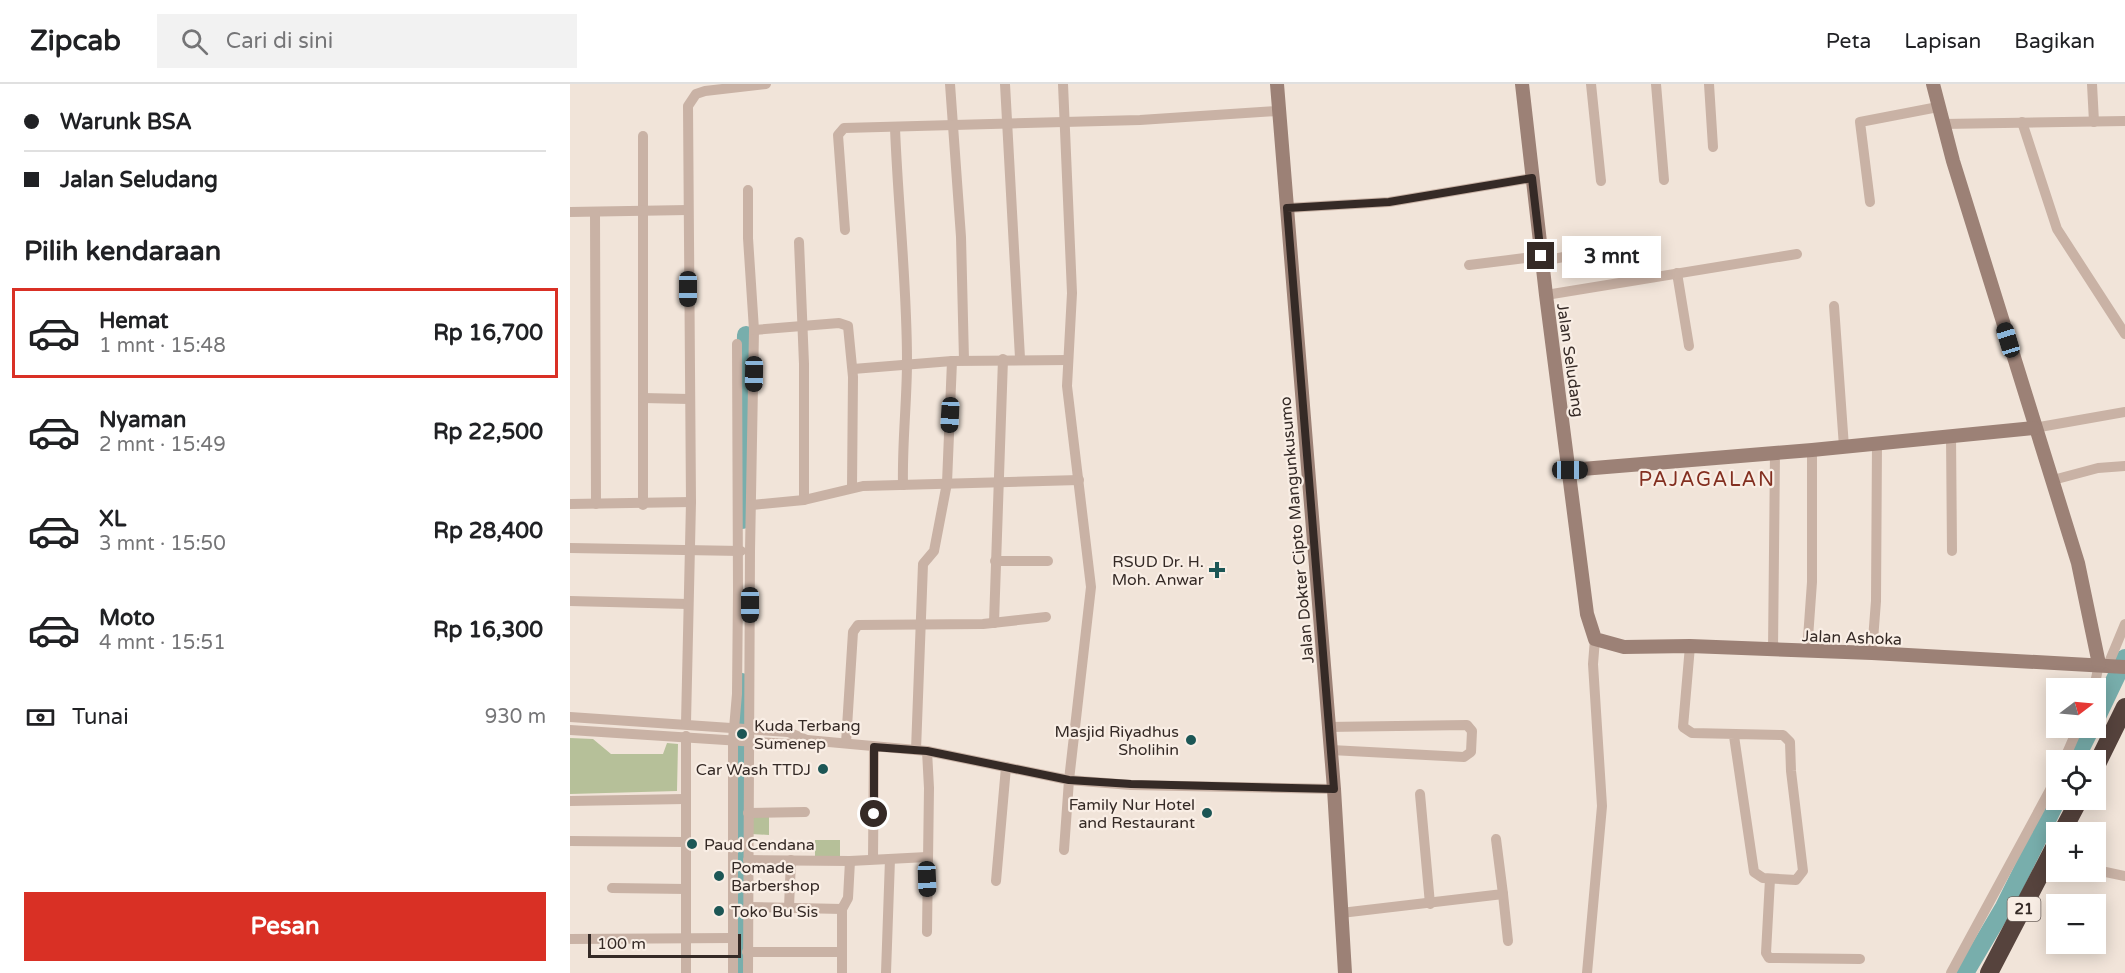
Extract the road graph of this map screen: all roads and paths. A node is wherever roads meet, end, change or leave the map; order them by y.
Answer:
1 (766, 84) edge
2 (950, 84) edge
3 (1005, 84) edge
4 (1063, 84) edge
5 (1277, 84) edge
6 (1522, 84) edge
7 (1591, 84) edge
8 (1656, 84) edge
9 (1709, 84) edge
10 (1933, 84) edge
11 (2092, 84) edge
12 (1938, 107) junction
13 (1277, 111) junction
14 (2125, 121) edge
15 (1007, 122) junction
16 (1066, 122) junction
17 (2022, 122) junction
18 (2094, 122) junction
19 (953, 123) junction
20 (1943, 124) junction
21 (894, 128) junction
22 (643, 136) dead end
23 (1713, 147) dead end
24 (1532, 178) junction
25 (1664, 180) dead end
26 (1601, 181) dead end
27 (748, 190) dead end
28 (1870, 201) dead end
29 (1287, 208) junction
30 (688, 210) junction
31 (570, 212) edge
32 (595, 213) junction
33 (645, 213) junction
34 (845, 230) dead end
35 (799, 242) dead end
36 (1612, 248) dead end
37 (1797, 254) dead end
38 (1541, 259) junction
39 (1469, 265) dead end
40 (1677, 273) junction
41 (1546, 295) junction
42 (1834, 306) dead end
43 (802, 327) junction
44 (754, 330) junction
45 (2125, 334) edge
46 (737, 344) dead end
47 (1689, 346) dead end
48 (1020, 358) junction
49 (1003, 359) junction
50 (964, 360) junction
51 (1068, 360) junction
52 (952, 361) junction
53 (907, 363) junction
54 (853, 369) junction
55 (643, 398) junction
56 (689, 399) junction
57 (2125, 412) edge
58 (2034, 428) junction
59 (1951, 435) junction
60 (1878, 443) junction
61 (1844, 447) junction
62 (1812, 450) junction
63 (1775, 453) junction
64 (2125, 466) edge
65 (1570, 470) junction
66 (1079, 480) junction
67 (2053, 480) junction
68 (947, 483) junction
69 (1001, 484) junction
70 (903, 485) junction
71 (852, 487) junction
72 (804, 500) junction
73 (691, 502) junction
74 (570, 504) edge
75 (596, 504) junction
76 (752, 504) junction
77 (643, 505) junction
78 (570, 548) edge
79 (690, 550) junction
80 (736, 551) junction
81 (749, 551) junction
82 (1952, 551) dead end
83 (995, 561) junction
84 (1048, 561) dead end
85 (570, 601) edge
86 (688, 604) junction
87 (1046, 617) dead end
88 (994, 623) junction
89 (2125, 624) edge
90 (922, 625) junction
91 (1595, 639) junction
92 (1690, 646) junction
93 (1773, 650) junction
94 (1807, 652) junction
95 (1872, 653) junction
96 (2104, 665) junction
97 (2125, 667) edge
98 (2098, 678) edge
99 (2125, 707) edge
100 (570, 717) edge
101 (686, 723) junction
102 (735, 727) junction
103 (1327, 727) junction
104 (749, 729) junction
105 (570, 730) edge
106 (686, 736) junction
107 (1734, 736) junction
108 (733, 740) junction
109 (807, 740) junction
110 (748, 742) junction
111 (846, 744) junction
112 (874, 747) junction
113 (1331, 750) junction
114 (2104, 750) edge
115 (922, 751) junction
116 (1006, 767) junction
117 (1069, 780) junction
118 (1334, 789) junction
119 (1420, 794) dead end
120 (2046, 797) edge
121 (685, 799) junction
122 (570, 801) edge
123 (805, 812) dead end
124 (748, 813) junction
125 (1496, 839) dead end
126 (570, 841) edge
127 (685, 842) junction
128 (1064, 850) dead end
129 (927, 857) junction
130 (873, 859) junction
131 (890, 859) junction
132 (748, 860) junction
133 (791, 860) junction
134 (850, 861) junction
135 (2106, 872) edge
136 (2046, 873) edge
137 (2125, 876) edge
138 (1770, 879) junction
139 (996, 881) dead end
140 (612, 888) dead end
141 (686, 889) junction
142 (1503, 894) junction
143 (1430, 904) junction
144 (748, 907) junction
145 (789, 907) junction
146 (842, 909) junction
147 (1341, 913) junction
148 (927, 932) dead end
149 (686, 937) junction
150 (733, 938) junction
151 (570, 939) edge
152 (1508, 941) dead end
153 (747, 952) junction
154 (842, 952) junction
155 (1860, 959) dead end
156 (686, 973) edge
157 (732, 973) edge
158 (748, 973) edge
159 (842, 973) edge
160 (886, 973) edge
161 (1345, 973) edge
162 (1587, 973) edge
163 (1951, 973) edge
164 (1989, 973) edge

1 - 30 street
2 - 19 street
3 - 15 street
4 - 16 street
5 - 13 street, Jalan Dokter Cipto Mangunkusumo
6 - 24 street, Jalan Seludang
7 - 26 street
8 - 25 street
9 - 23 street
10 - 12 street
11 - 18 street
12 - 20 street
12 - 28 street
13 - 16 street
13 - 29 street, Jalan Dokter Cipto Mangunkusumo
14 - 18 street
15 - 16 street
15 - 19 street
15 - 48 street
16 - 51 street
17 - 18 street
17 - 20 street
17 - 45 street
19 - 21 street
19 - 50 street
20 - 58 street
21 - 34 street
21 - 53 street
22 - 33 street
24 - 29 street
24 - 38 street, Jalan Seludang
27 - 44 street
29 - 103 street, Jalan Dokter Cipto Mangunkusumo
30 - 33 street
30 - 56 street
31 - 32 street
32 - 33 street
32 - 75 street
33 - 55 street
35 - 43 street
36 - 38 street
37 - 40 street
38 - 39 street
38 - 41 street, Jalan Seludang
40 - 41 street
40 - 47 street
41 - 65 street, Jalan Seludang
42 - 61 street
43 - 44 street
43 - 54 street
43 - 72 street
44 - 76 street
46 - 80 street
48 - 49 street
48 - 51 street
49 - 50 street
49 - 69 street
50 - 52 street
51 - 66 street
52 - 53 street
52 - 68 street
53 - 54 street
53 - 70 street
54 - 71 street
55 - 56 street
55 - 77 street
56 - 73 street
57 - 58 street
58 - 59 street
58 - 67 street
59 - 60 street
59 - 82 street
60 - 61 street
60 - 95 street
61 - 62 street
62 - 63 street
62 - 94 street
63 - 65 street
63 - 93 street
64 - 67 street
65 - 91 street, Jalan Seludang
66 - 69 street
66 - 117 street
67 - 96 street
68 - 69 street
68 - 70 street
68 - 90 street
69 - 83 street
70 - 71 street
71 - 72 street
72 - 76 street
73 - 77 street
73 - 79 street
74 - 75 street
75 - 77 street
76 - 81 street
78 - 79 street
79 - 80 street
79 - 86 street
80 - 81 street
80 - 102 street
81 - 104 street
83 - 84 street
83 - 88 street
85 - 86 street
86 - 101 street
87 - 88 street
88 - 90 street
89 - 96 street
90 - 111 street
90 - 115 street
91 - 92 street, Jalan Ashoka
91 - 162 street
92 - 93 street, Jalan Ashoka
92 - 107 street
93 - 94 street, Jalan Ashoka
94 - 95 street, Jalan Ashoka
95 - 96 street, Jalan Ashoka
96 - 97 street, Jalan Ashoka
96 - 98 street
99 - 114 highway
100 - 101 street
101 - 102 street
102 - 104 street
102 - 108 street
103 - 113 street, Jalan Dokter Cipto Mangunkusumo
103 - 113 street
104 - 109 street
104 - 110 street
105 - 106 street
106 - 108 street
106 - 121 street
107 - 138 street
107 - 138 street
108 - 110 street
108 - 150 street
109 - 110 street
109 - 111 street
110 - 124 street
111 - 112 street
112 - 115 street
112 - 130 street
113 - 118 street, Jalan Dokter Cipto Mangunkusumo
115 - 116 street
115 - 129 street
116 - 117 street
116 - 139 street
117 - 118 street
117 - 128 street
118 - 147 street, Jalan Dokter Cipto Mangunkusumo
119 - 143 street
120 - 163 street
121 - 122 street
121 - 127 street
123 - 124 street
124 - 132 street
125 - 142 street
126 - 127 street
127 - 141 street
129 - 131 street
129 - 148 street
130 - 131 street
130 - 134 street
131 - 160 street
132 - 133 street
132 - 144 street
133 - 134 street
133 - 145 street
134 - 146 street
135 - 137 street
136 - 164 highway, 21
138 - 155 street
140 - 141 street
141 - 149 street
142 - 143 street
142 - 152 street
143 - 147 street
144 - 145 street
144 - 153 street
145 - 146 street
146 - 154 street
147 - 161 street, Jalan Dokter Cipto Mangunkusumo
149 - 150 street
149 - 151 street
149 - 156 street
150 - 157 street
153 - 154 street
153 - 158 street
154 - 159 street

